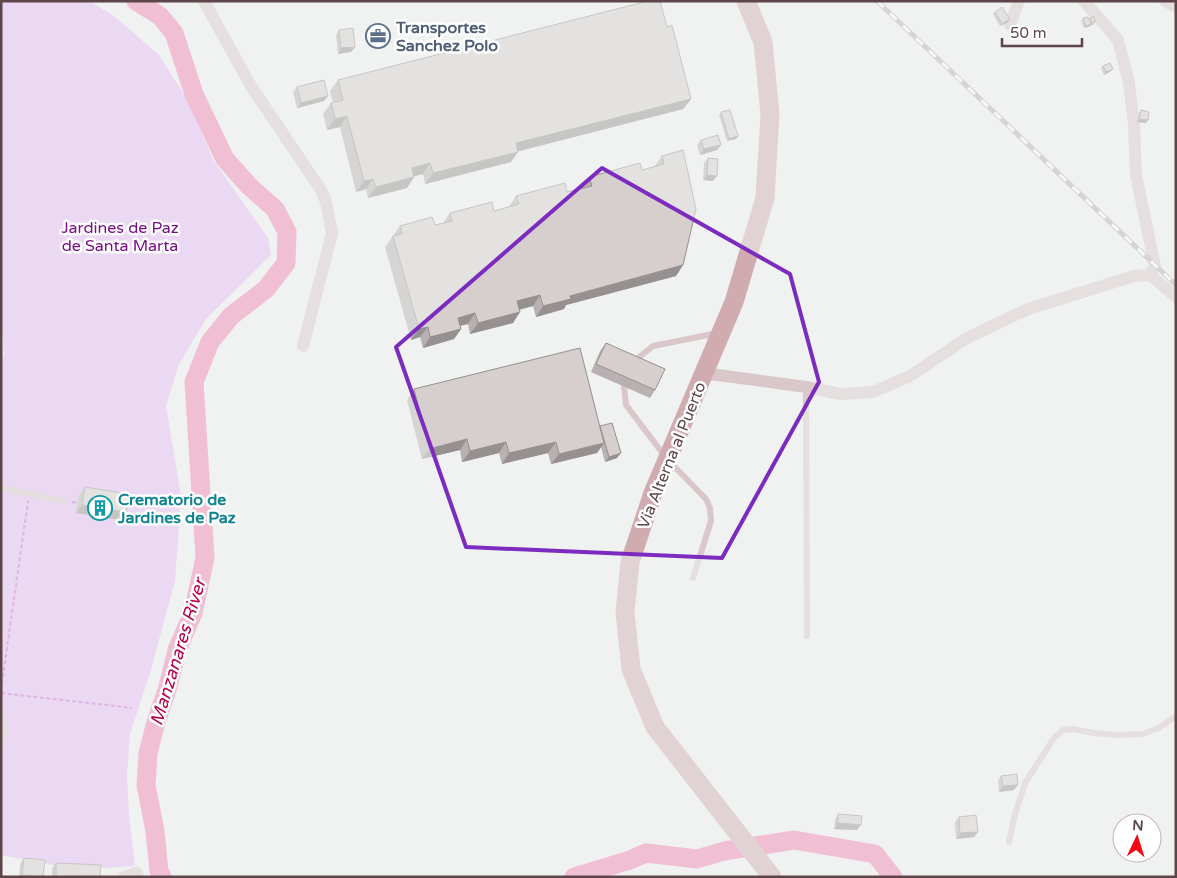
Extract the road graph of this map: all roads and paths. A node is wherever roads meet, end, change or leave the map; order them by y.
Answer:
1 (204, 1) edge
2 (746, 1) edge
3 (1019, 1) edge
4 (1084, 1) edge
5 (1165, 1) edge
6 (1176, 7) edge
7 (1010, 25) dead end
8 (1150, 275) junction
9 (1176, 297) edge
10 (721, 332) junction
11 (303, 346) dead end
12 (630, 365) edge
13 (703, 373) junction
14 (624, 386) edge
15 (806, 387) junction
16 (667, 459) junction
17 (1, 488) edge
18 (29, 494) junction
19 (64, 501) dead end
20 (693, 578) dead end
21 (807, 636) dead end
22 (1, 690) edge
23 (1, 693) edge
24 (132, 708) dead end
25 (1, 713) edge
26 (1176, 716) edge
27 (1, 746) edge
28 (1009, 842) dead end
29 (138, 875) edge
30 (124, 877) edge
31 (772, 877) edge

1 - 11 street
2 - 10 main road, Vía Alterna al Puerto
3 - 7 street
4 - 8 street
5 - 6 street
8 - 9 street
8 - 15 street
10 - 12 lane
10 - 13 main road, Vía Alterna al Puerto
13 - 15 street
13 - 16 main road, Vía Alterna al Puerto
14 - 16 lane
15 - 21 lane
16 - 20 lane
16 - 31 main road, Vía Alterna al Puerto
17 - 18 lane
18 - 19 lane
18 - 22 path
23 - 24 path
25 - 27 lane
26 - 28 lane
29 - 30 street

